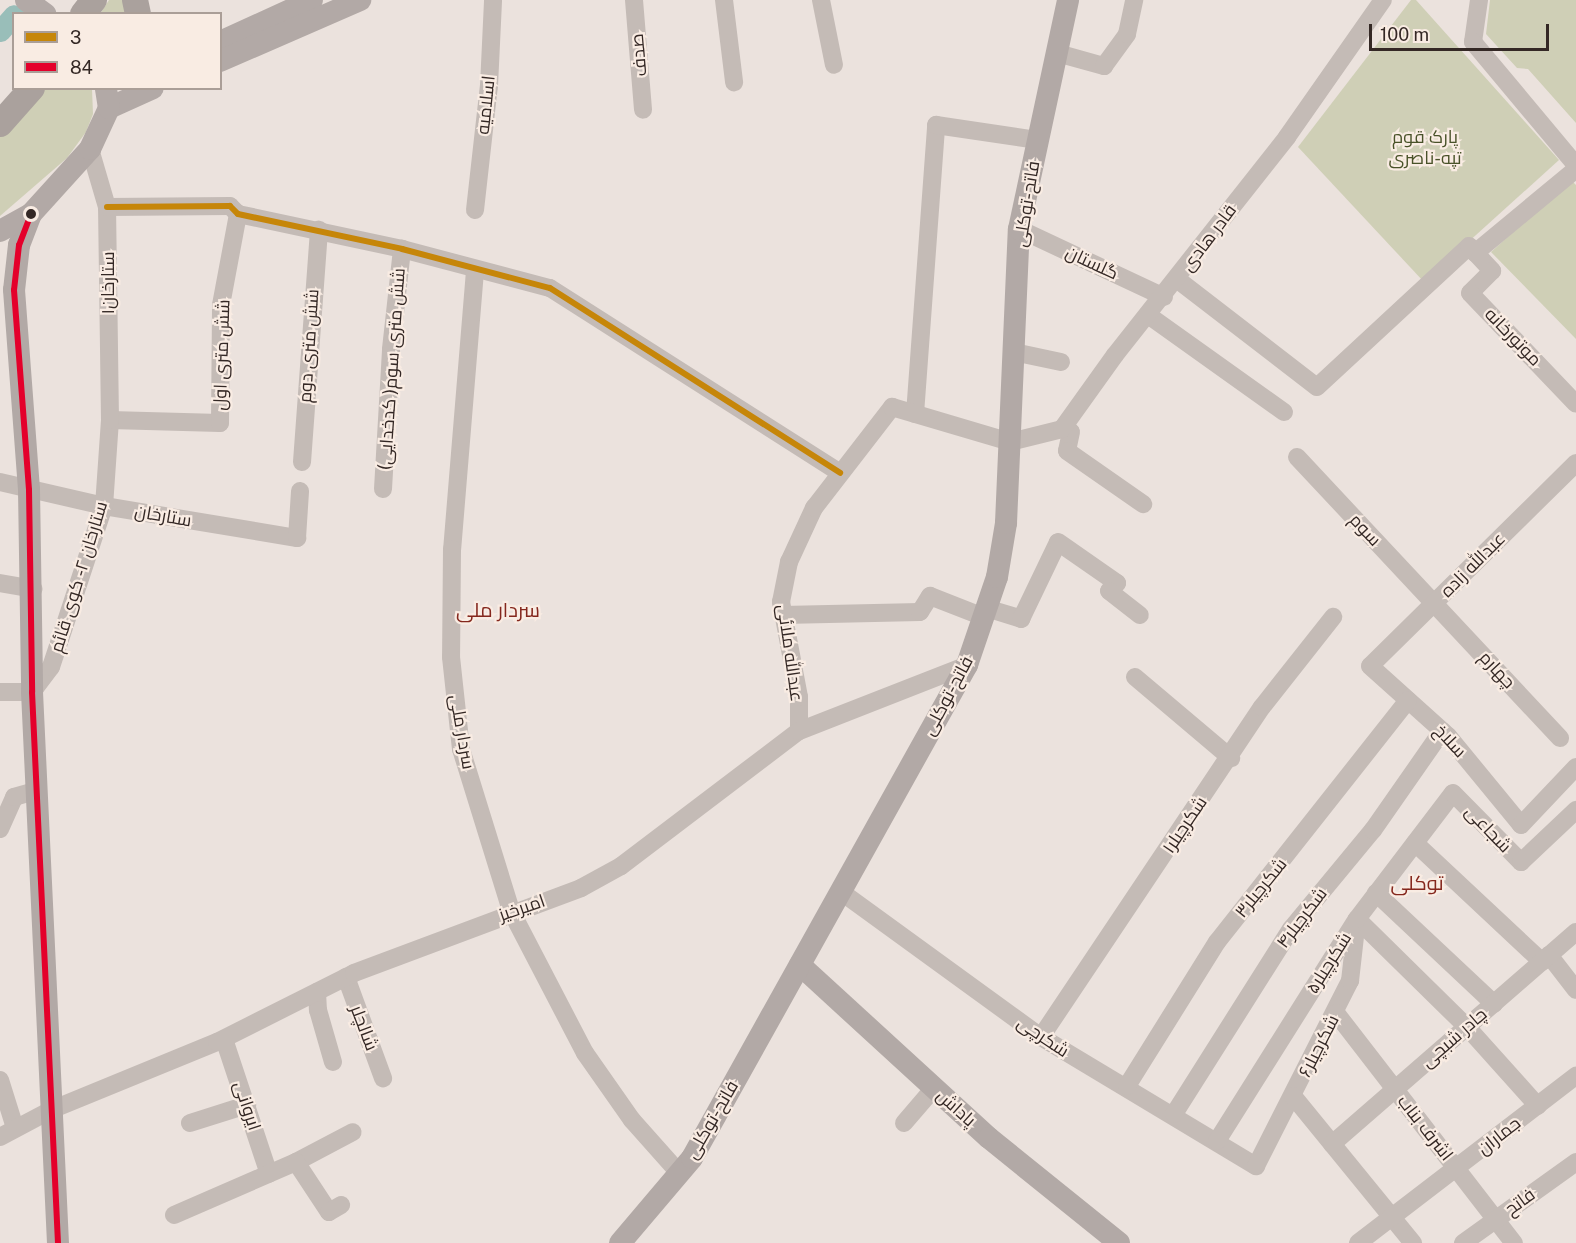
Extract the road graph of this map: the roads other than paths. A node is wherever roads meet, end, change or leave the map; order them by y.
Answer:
1 (26, 0) edge
2 (312, 0) edge
3 (360, 0) edge
4 (493, 0) edge
5 (634, 0) edge
6 (723, 0) edge
7 (821, 0) edge
8 (1068, 0) edge
9 (1134, 0) edge
10 (1383, 0) edge
11 (1479, 0) edge
12 (42, 12) edge
13 (222, 41) edge
14 (1057, 53) junction
15 (222, 61) edge
16 (834, 65) dead end
17 (734, 82) dead end
18 (12, 90) edge
19 (30, 90) edge
20 (144, 90) edge
21 (108, 98) edge
22 (0, 102) edge
23 (643, 110) dead end
24 (0, 124) edge
25 (1038, 140) junction
26 (90, 149) junction
27 (1576, 165) edge
28 (1576, 170) edge
29 (107, 207) junction
30 (475, 210) dead end
31 (31, 214) junction
32 (238, 214) junction
33 (1019, 229) junction
34 (319, 230) junction
35 (0, 231) edge
36 (402, 249) junction
37 (1475, 253) junction
38 (475, 271) junction
39 (1178, 280) junction
40 (7, 282) edge
41 (1164, 297) junction
42 (1148, 315) junction
43 (1014, 352) junction
44 (1061, 362) dead end
45 (1576, 404) edge
46 (1284, 412) dead end
47 (915, 414) junction
48 (110, 420) junction
49 (1062, 429) junction
50 (1010, 442) junction
51 (1297, 457) dead end
52 (302, 462) dead end
53 (1576, 463) edge
54 (840, 473) junction
55 (0, 482) edge
56 (383, 489) dead end
57 (29, 490) junction
58 (300, 491) dead end
59 (1143, 504) dead end
60 (105, 506) junction
61 (0, 583) edge
62 (33, 589) junction
63 (1434, 603) junction
64 (985, 613) junction
65 (783, 615) junction
66 (1140, 615) dead end
67 (1333, 617) dead end
68 (967, 665) junction
69 (1370, 666) joint
70 (1135, 677) dead end
71 (0, 692) edge
72 (33, 692) junction
73 (1407, 700) junction
74 (799, 731) junction
75 (1442, 731) junction
76 (1560, 738) dead end
77 (1231, 758) junction
78 (1576, 766) edge
79 (38, 790) junction
80 (1453, 793) joint
81 (1576, 810) edge
82 (0, 829) edge
83 (1415, 843) junction
84 (840, 891) junction
85 (1376, 893) junction
86 (511, 912) junction
87 (1357, 919) junction
88 (1576, 932) edge
89 (1546, 958) junction
90 (800, 965) junction
91 (345, 977) junction
92 (1576, 990) edge
93 (317, 992) junction
94 (1494, 1004) junction
95 (1336, 1013) junction
96 (1467, 1027) junction
97 (1041, 1037) junction
98 (224, 1039) junction
99 (333, 1062) dead end
100 (1576, 1076) edge
101 (383, 1078) dead end
102 (0, 1080) edge
103 (1127, 1086) junction
104 (934, 1088) junction
105 (1395, 1089) junction
106 (1293, 1096) junction
107 (247, 1105) junction
108 (1538, 1106) junction
109 (51, 1110) junction
110 (1173, 1114) junction
111 (190, 1123) dead end
112 (904, 1123) dead end
113 (7, 1132) edge
114 (353, 1132) dead end
115 (1217, 1142) junction
116 (1332, 1144) junction
117 (296, 1162) junction
118 (1576, 1162) edge
119 (1256, 1166) joint
120 (1457, 1169) junction
121 (679, 1173) junction
122 (269, 1174) junction
123 (341, 1205) dead end
124 (174, 1215) dead end
125 (1393, 1219) junction
126 (1495, 1220) junction
127 (57, 1243) edge
128 (620, 1243) edge
129 (1119, 1243) edge
130 (1358, 1243) edge
131 (1413, 1243) edge
132 (1463, 1243) edge
133 (1514, 1243) edge

1 - 12 main road
2 - 13 main road
3 - 15 main road
4 - 30 street, اسلامیه
5 - 23 street, صدف
6 - 17 street
7 - 16 street
8 - 14 main road, فاتح-توکلی
9 - 14 street
10 - 39 street, قادر هادی
11 - 27 street
14 - 25 main road, فاتح-توکلی
18 - 22 highway
19 - 24 highway
20 - 21 main road
21 - 26 main road
25 - 33 main road, فاتح-توکلی
25 - 47 street
26 - 29 street, ستارخان۱
26 - 31 main road
28 - 37 street
29 - 32 street
29 - 48 street, ستارخان۱
31 - 35 main road
31 - 40 main road
32 - 34 street
32 - 48 street, شش متری اول
33 - 41 street, گلستان
33 - 43 main road, فاتح-توکلی
34 - 36 street
34 - 52 street, شش متری دوم
36 - 38 street
36 - 56 street, (کدخدایی )شش متری سوم
37 - 39 street
37 - 45 street, موتورخانه
38 - 54 street
38 - 86 street, سردار ملی
39 - 41 street, قادر هادی
40 - 57 main road
41 - 42 street, قادر هادی
42 - 46 street
42 - 49 street, قادر هادی
43 - 44 street
43 - 50 main road, فاتح-توکلی
47 - 50 street, عبدالله ملائی
47 - 54 street, عبدالله ملائی
48 - 60 street, ستارخان ۲ - کوی قائم
49 - 50 street
49 - 59 street
50 - 64 main road, فاتح-توکلی
51 - 63 street, سوم
53 - 63 street, عبدالله زاده
54 - 65 street, عبدالله ملائی
55 - 57 street, ستارخان
57 - 60 street, ستارخان
57 - 62 main road
58 - 60 street, ستارخان
60 - 72 street, ستارخان ۲ - کوی قائم
61 - 62 street
62 - 72 main road
63 - 69 street, عبدالله زاده
63 - 76 street, چهارم
64 - 65 street
64 - 66 street
64 - 68 main road, فاتح-توکلی
65 - 74 street, عبدالله ملائی
67 - 77 street, شکرچیلر۱
68 - 74 street, امیرخیز
68 - 84 main road, فاتح-توکلی
69 - 73 street, سلاخ
70 - 77 street
71 - 72 street
72 - 79 main road
73 - 75 street, سلاخ
73 - 103 street, شکرچیلر۳
74 - 86 street, امیرخیز
75 - 78 street, سلاخ
75 - 110 street, شکرچیلر۴
77 - 97 street, شکرچیلر۱
79 - 82 street
79 - 109 main road
80 - 81 street, شجاعی
80 - 83 street, شکرچیلر۵
83 - 85 street, شکرچیلر۵
83 - 89 street
84 - 90 main road, فاتح-توکلی
84 - 97 street, شکرچی
85 - 87 street, شکرچیلر۵
85 - 94 street
86 - 91 street, امیرخیز
86 - 121 street, سردار ملی
87 - 95 street, شکرچیلر۶
87 - 96 street
87 - 115 street, شکرچیلر۵
88 - 89 street, چادر شبچی
89 - 92 street
89 - 94 street, چادر شبچی
90 - 104 main road, پاداش
90 - 121 main road, فاتح-توکلی
91 - 93 street, امیرخیز
91 - 101 street, شالچلر
93 - 98 street, امیرخیز
93 - 99 street
94 - 96 street, چادر شبچی
95 - 105 street, اشرف بناب
95 - 106 street, شکرچیلر۶
96 - 105 street, چادر شبچی
96 - 108 street
97 - 103 street, شکرچی
98 - 107 street, ایروانی
98 - 109 street, امیرخیز
100 - 108 street, جماران
102 - 113 street
103 - 110 street, شکرچی
104 - 112 street
104 - 129 main road, پاداش
105 - 116 street, چادر شبچی
105 - 120 street, اشرف بناب
106 - 116 street
106 - 119 street, شکرچیلر۶
107 - 111 street
107 - 122 street, ایروانی
108 - 120 street, جماران
109 - 113 street, امیرخیز
109 - 127 main road
110 - 115 street, شکرچی
114 - 117 street
115 - 119 street, شکرچی
116 - 125 street
117 - 122 street
117 - 123 street
118 - 126 street, فاتح
120 - 125 street, جماران
120 - 126 street, اشرف بناب
121 - 128 main road, فاتح-توکلی
122 - 124 street
125 - 130 street, جماران
125 - 131 street
126 - 132 street, فاتح
126 - 133 street, اشرف بناب

